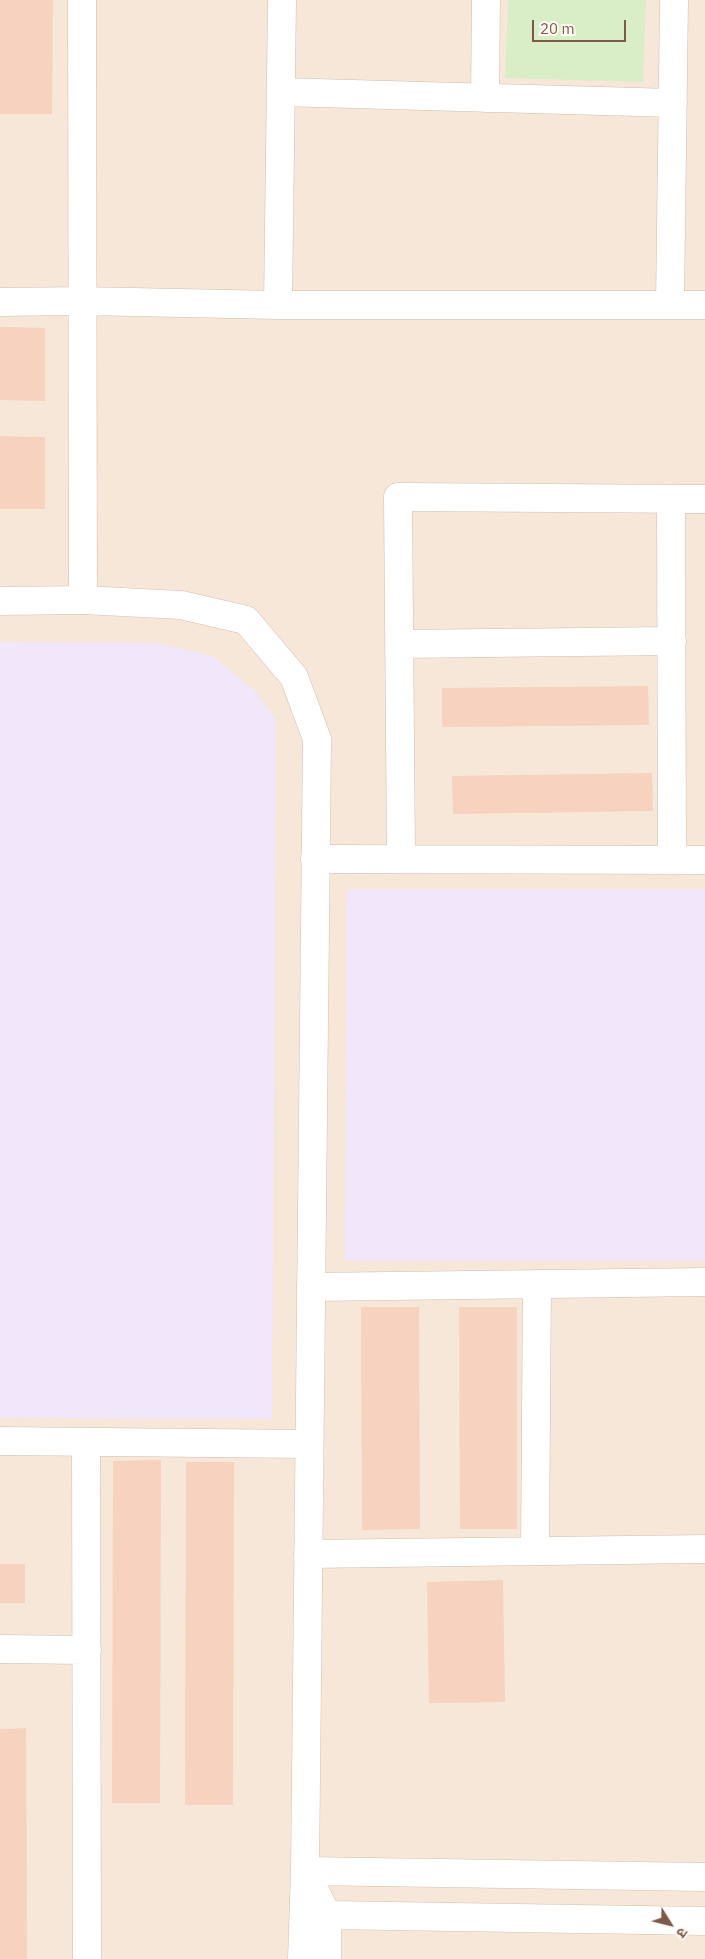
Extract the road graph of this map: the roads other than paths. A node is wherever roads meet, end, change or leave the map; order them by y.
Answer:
1 (82, 0) edge
2 (282, 0) edge
3 (486, 0) edge
4 (674, 0) edge
5 (281, 92) junction
6 (485, 98) junction
7 (673, 103) junction
8 (83, 301) junction
9 (0, 302) edge
10 (278, 305) junction
11 (670, 305) junction
12 (705, 305) edge
13 (671, 498) junction
14 (705, 499) edge
15 (83, 600) junction
16 (0, 601) edge
17 (672, 641) junction
18 (399, 644) junction
19 (315, 859) junction
20 (401, 859) junction
21 (672, 860) junction
22 (705, 860) edge
23 (705, 1282) edge
24 (537, 1284) junction
25 (311, 1287) junction
26 (0, 1441) edge
27 (86, 1442) junction
28 (309, 1444) junction
29 (705, 1549) edge
30 (535, 1551) junction
31 (308, 1554) junction
32 (0, 1649) edge
33 (87, 1650) junction
34 (305, 1871) junction
35 (705, 1877) edge
36 (327, 1915) junction
37 (705, 1921) edge
38 (87, 1959) edge
39 (302, 1959) edge
40 (326, 1959) edge

1 - 8 street
2 - 5 street
3 - 6 street
4 - 7 street
5 - 6 street
5 - 10 street
6 - 7 street
7 - 11 street
8 - 9 street
8 - 10 street
8 - 15 street
10 - 11 street
11 - 12 street
13 - 14 street
13 - 17 street
13 - 18 street
15 - 16 street
15 - 19 street
17 - 18 street
17 - 21 street
18 - 20 street
19 - 20 street
19 - 25 street
20 - 21 street
21 - 22 street
23 - 24 street
24 - 25 street
24 - 30 street
25 - 28 street
26 - 27 street
27 - 28 street
27 - 33 street
28 - 31 street
29 - 30 street
30 - 31 street
31 - 34 street
32 - 33 street
33 - 38 street
34 - 35 street
34 - 36 street
34 - 39 street
36 - 37 street
36 - 40 street

